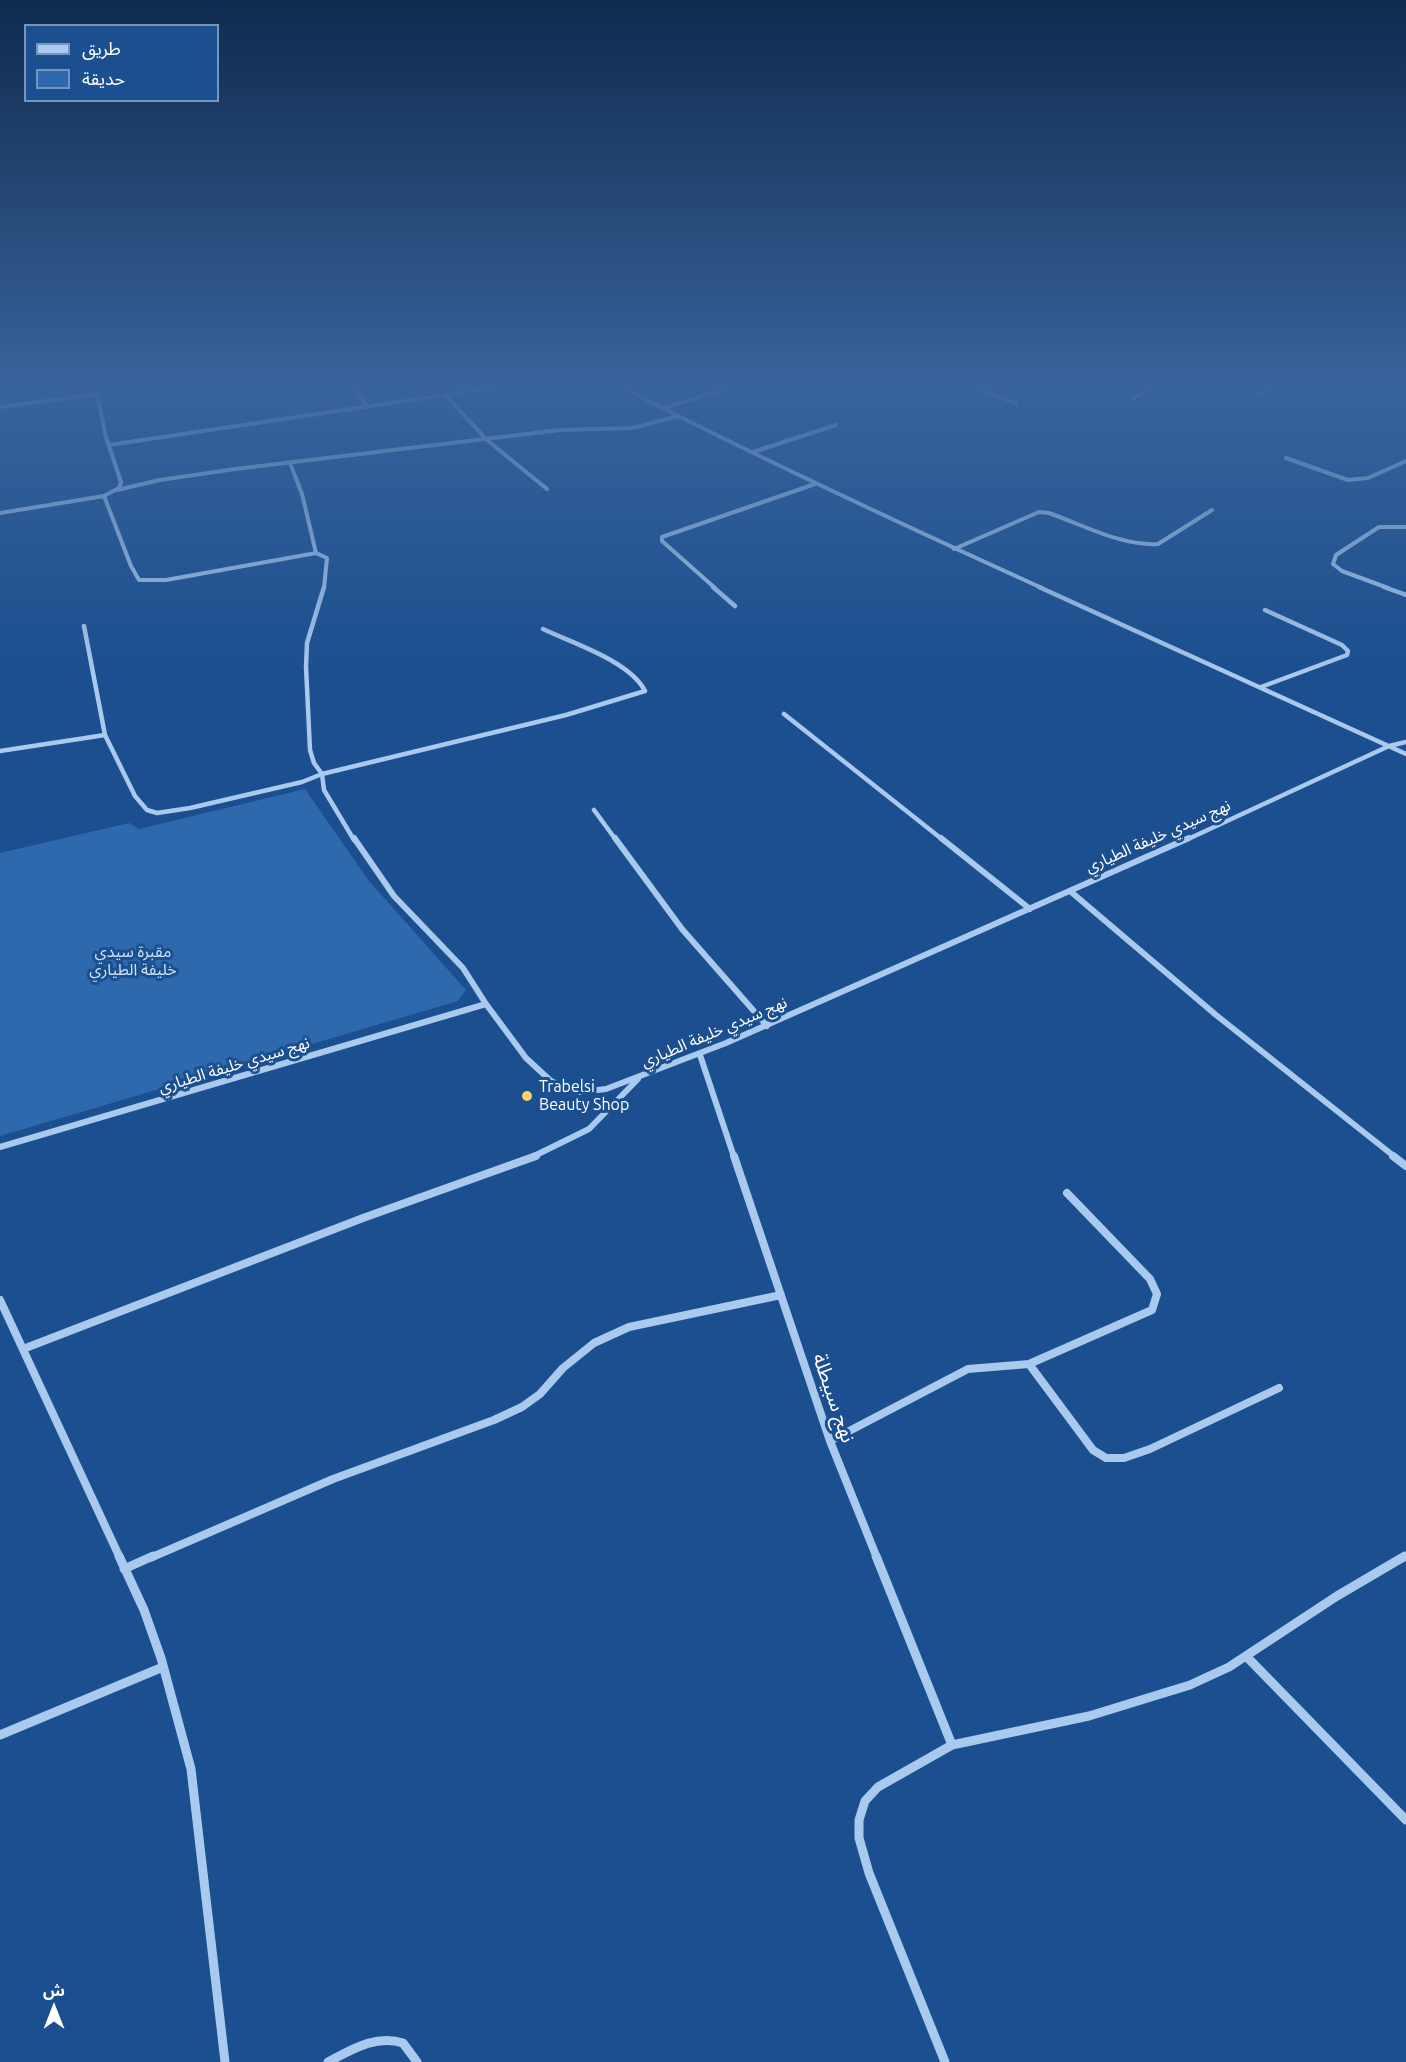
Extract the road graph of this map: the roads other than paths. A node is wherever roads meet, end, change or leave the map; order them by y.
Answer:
1 (120, 484) edge
2 (145, 484) edge
3 (298, 484) edge
4 (541, 484) edge
5 (815, 484) joint
6 (547, 489) dead end
7 (117, 490) junction
8 (104, 496) junction
9 (1212, 510) dead end
10 (0, 513) edge
11 (1406, 527) edge
12 (954, 549) junction
13 (316, 553) junction
14 (1406, 595) edge
15 (735, 606) dead end
16 (1265, 610) dead end
17 (84, 626) dead end
18 (543, 629) dead end
19 (1261, 687) junction
20 (784, 714) dead end
21 (105, 735) junction
22 (1406, 742) edge
23 (1389, 746) junction
24 (0, 751) edge
25 (1406, 754) edge
26 (322, 774) junction
27 (594, 810) dead end
28 (1070, 891) junction
29 (1030, 909) junction
30 (486, 1004) junction
31 (767, 1026) junction
32 (700, 1055) junction
33 (639, 1078) junction
34 (0, 1147) edge
35 (1406, 1166) edge
36 (1067, 1193) dead end
37 (781, 1294) junction
38 (0, 1300) edge
39 (23, 1349) junction
40 (1029, 1364) junction
41 (1279, 1388) dead end
42 (830, 1440) junction
43 (1406, 1556) edge
44 (124, 1569) junction
45 (1246, 1656) junction
46 (163, 1666) junction
47 (0, 1735) edge
48 (952, 1745) junction
49 (1406, 1820) edge
50 (225, 2062) edge
51 (328, 2062) edge
52 (417, 2062) edge
53 (945, 2062) edge

1 - 7 street
2 - 7 street
3 - 13 street
4 - 6 street
5 - 12 street
5 - 15 street
7 - 8 street
8 - 10 street
8 - 13 street
9 - 12 street
11 - 14 street
12 - 19 street
13 - 26 street
16 - 19 street
17 - 21 street
18 - 26 street
19 - 23 street
20 - 29 street
21 - 24 street
21 - 26 street
22 - 23 street, نهج سيدي خليفة الطياري
23 - 25 street
23 - 28 street, نهج سيدي خليفة الطياري
26 - 30 street
27 - 31 street
28 - 29 street, نهج سيدي خليفة الطياري
28 - 35 street
29 - 31 street, نهج سيدي خليفة الطياري
30 - 33 street, نهج سيدي خليفة الطياري
30 - 34 street, نهج سيدي خليفة الطياري
31 - 32 street, نهج سيدي خليفة الطياري
32 - 33 street, نهج سيدي خليفة الطياري
32 - 37 street, نهج سبيطلة
33 - 39 street
36 - 40 street
37 - 42 street, نهج سبيطلة
37 - 44 street
38 - 39 street
39 - 44 street
40 - 41 street
40 - 42 street
42 - 48 street, نهج سبيطلة
43 - 45 street
44 - 46 street
45 - 48 street
45 - 49 street
46 - 47 street
46 - 50 street
48 - 53 street
51 - 52 street

